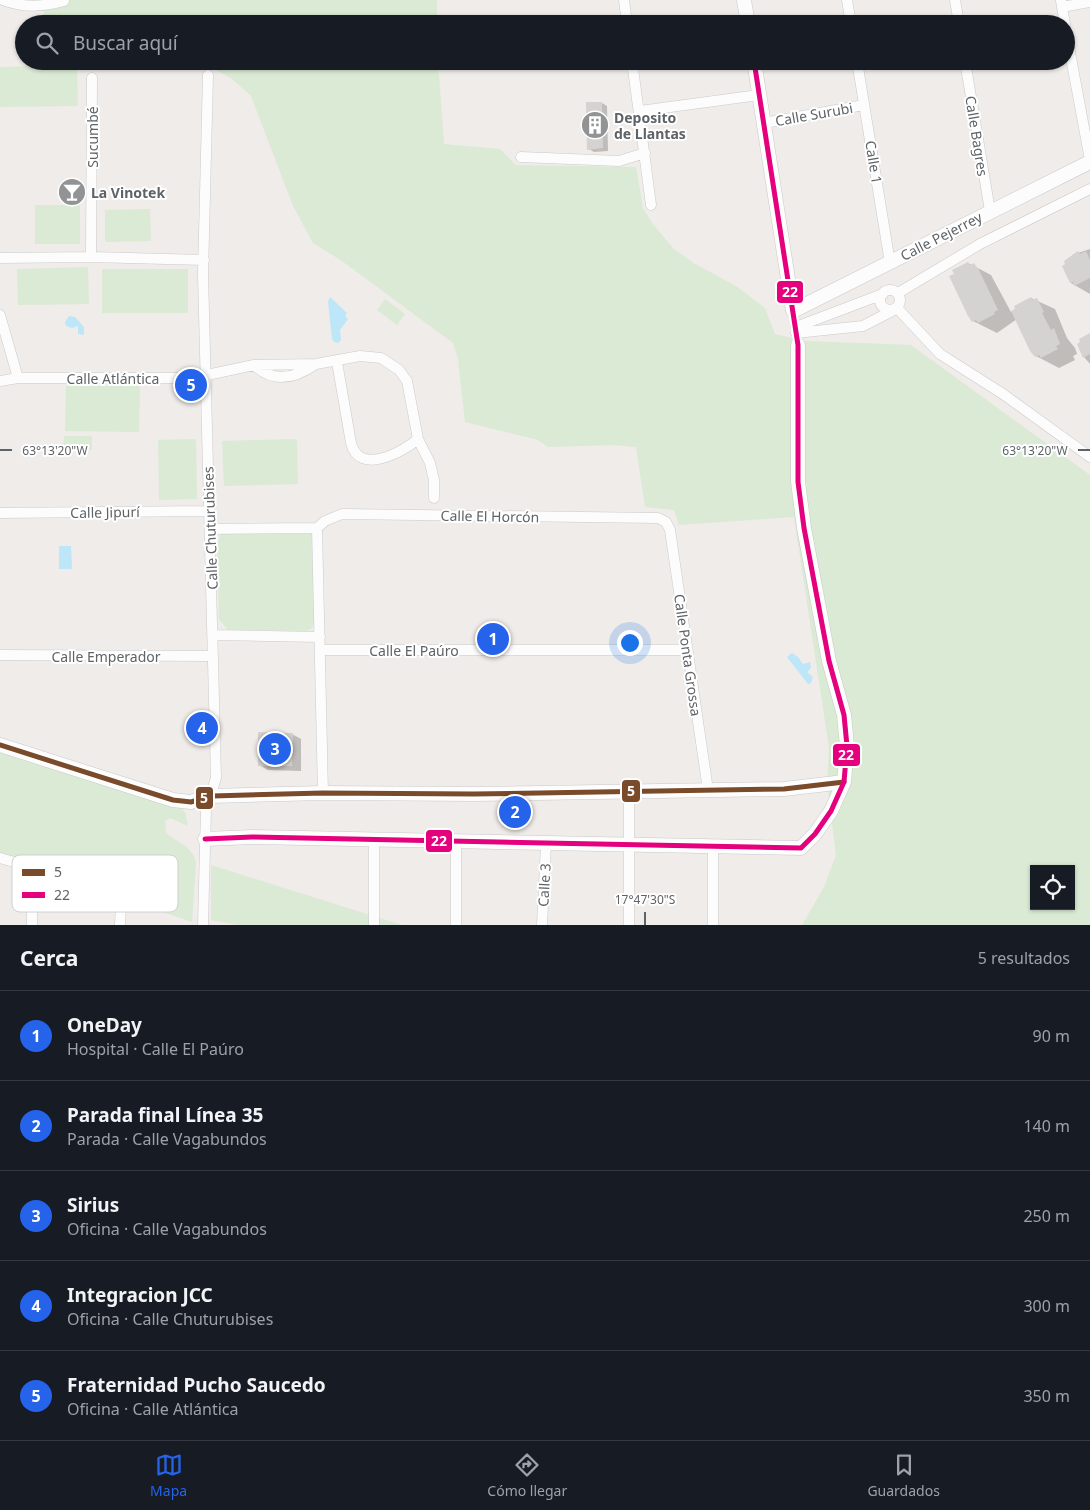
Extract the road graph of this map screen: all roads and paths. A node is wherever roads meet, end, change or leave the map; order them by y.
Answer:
1 (3, 0) edge
2 (624, 0) edge
3 (744, 0) edge
4 (847, 0) edge
5 (955, 0) edge
6 (64, 1) edge
7 (1090, 2) edge
8 (1062, 3) edge
9 (626, 15) edge
10 (746, 15) edge
11 (850, 15) edge
12 (958, 15) edge
13 (633, 70) edge
14 (755, 70) edge
15 (858, 70) edge
16 (966, 70) edge
17 (1073, 70) edge
18 (208, 75) dead end
19 (92, 78) dead end
20 (759, 95) junction
21 (864, 105) junction
22 (640, 110) junction
23 (764, 123) junction
24 (645, 153) junction
25 (522, 157) dead end
26 (1090, 161) edge
27 (1090, 189) edge
28 (651, 205) dead end
29 (990, 211) junction
30 (91, 257) junction
31 (0, 258) edge
32 (204, 260) junction
33 (890, 263) junction
34 (898, 293) junction
35 (883, 294) junction
36 (896, 309) junction
37 (793, 311) junction
38 (0, 316) edge
39 (797, 335) junction
40 (337, 362) junction
41 (316, 364) junction
42 (254, 365) junction
43 (205, 375) junction
44 (18, 378) junction
45 (0, 381) edge
46 (418, 439) junction
47 (1090, 458) edge
48 (434, 498) dead end
49 (209, 511) junction
50 (0, 513) edge
51 (666, 522) joint
52 (317, 528) junction
53 (210, 529) junction
54 (213, 635) junction
55 (320, 637) junction
56 (320, 650) junction
57 (687, 650) junction
58 (0, 656) edge
59 (213, 656) junction
60 (0, 745) edge
61 (844, 782) junction
62 (708, 790) junction
63 (629, 791) junction
64 (323, 793) junction
65 (212, 796) junction
66 (205, 839) junction
67 (456, 841) junction
68 (374, 842) junction
69 (546, 845) junction
70 (630, 846) junction
71 (713, 847) junction
72 (32, 912) edge
73 (121, 912) edge
74 (32, 925) edge
75 (120, 925) edge
76 (203, 925) edge
77 (374, 925) edge
78 (456, 925) edge
79 (542, 925) edge
80 (630, 925) edge
81 (713, 925) edge

1 - 6 street
2 - 9 street
3 - 10 street
4 - 11 street
5 - 12 street
7 - 8 street
13 - 22 street
14 - 20 street
15 - 21 street, Calle 1
16 - 29 street, Calle Bagres
17 - 26 street
18 - 32 street, Calle Chuturubises
19 - 30 street, Sucumbé
20 - 22 street
20 - 23 street
21 - 23 street, Calle Surubi
21 - 33 street, Calle 1
22 - 24 street
23 - 37 street
24 - 25 street
24 - 28 street
26 - 29 street, Calle Pejerrey
27 - 34 street
29 - 33 street, Calle Pejerrey
30 - 31 street
30 - 32 street
32 - 43 street, Calle Chuturubises
33 - 37 street, Calle Pejerrey
34 - 35 street
34 - 36 street
35 - 36 street
35 - 39 street
36 - 39 street
36 - 47 street
37 - 39 street
38 - 44 street
39 - 61 street
40 - 41 street, Calle Atlántica
40 - 46 street, Calle Atlántica
40 - 46 street
41 - 42 street, Calle Atlántica
41 - 42 street
42 - 43 street, Calle Atlántica
43 - 44 street, Calle Atlántica
43 - 49 street, Calle Chuturubises
44 - 45 street, Calle Atlántica
46 - 48 street, Calle Atlántica
49 - 50 street, Calle Jipurí
49 - 53 street, Calle Chuturubises
51 - 52 street, Calle El Horcón
51 - 57 street, Calle Ponta Grossa
52 - 53 street
52 - 55 street
53 - 54 street, Calle Chuturubises
54 - 55 street
54 - 59 street, Calle Chuturubises
55 - 56 street
56 - 57 street, Calle El Paúro
56 - 64 street
57 - 62 street, Calle Ponta Grossa
58 - 59 street, Calle Emperador
59 - 65 street, Calle Chuturubises
60 - 65 street
61 - 62 street
61 - 71 street
62 - 63 street
63 - 64 street
63 - 70 street
64 - 65 street
65 - 66 street, Calle Chuturubises
66 - 68 street
66 - 76 street, Calle Chuturubises
67 - 68 street
67 - 69 street
67 - 78 street
68 - 77 street
69 - 70 street
69 - 79 street, Calle 3
70 - 71 street
70 - 80 street
71 - 81 street
72 - 74 street
73 - 75 street

